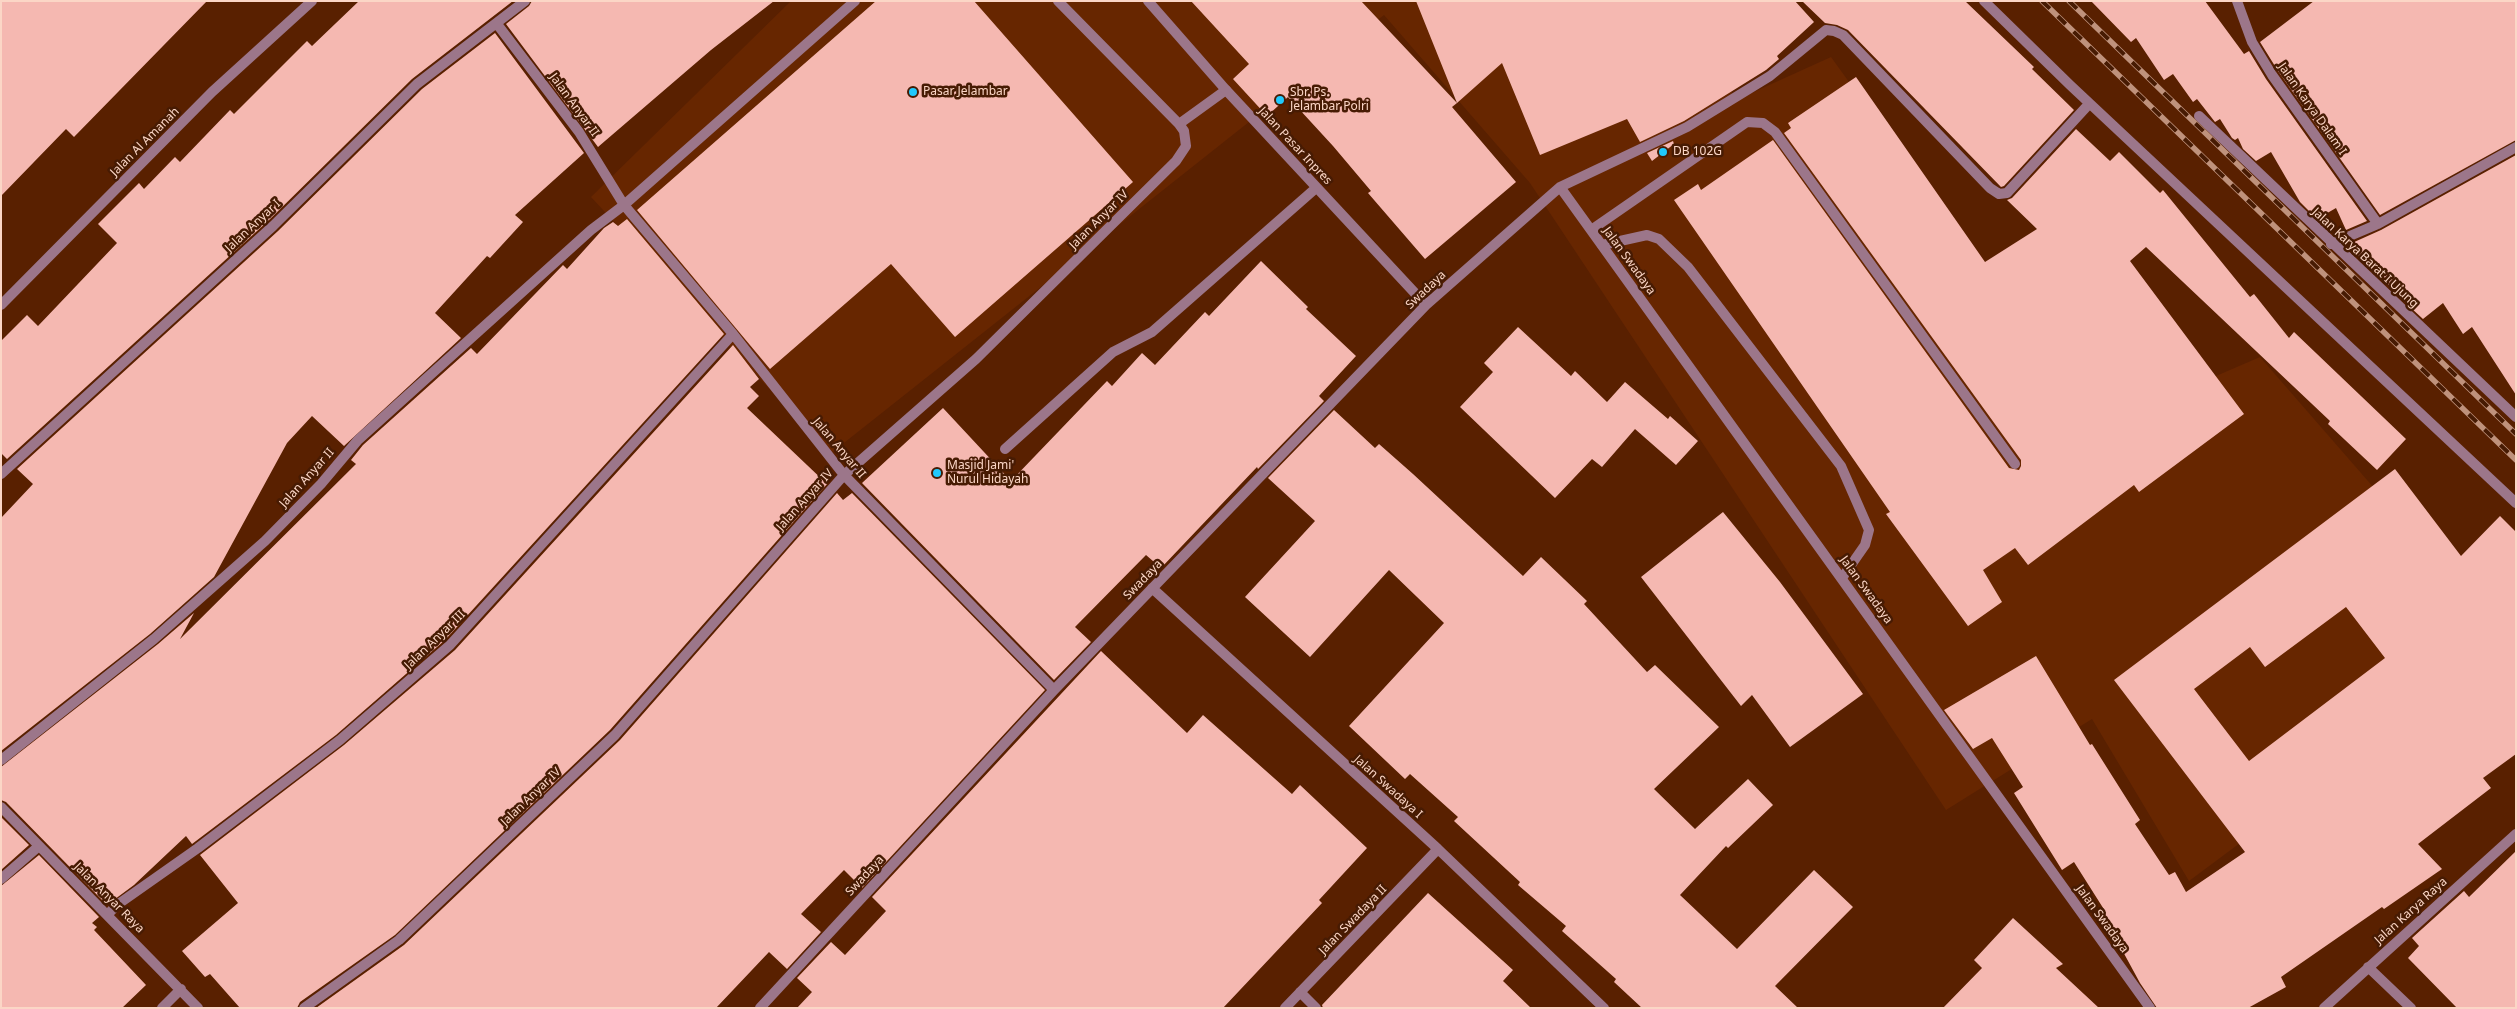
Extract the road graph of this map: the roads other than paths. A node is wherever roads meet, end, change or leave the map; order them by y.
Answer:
1 (312, 1) edge
2 (525, 1) edge
3 (855, 1) edge
4 (1058, 1) edge
5 (1148, 1) edge
6 (1984, 1) edge
7 (2237, 1) edge
8 (497, 24) junction
9 (1226, 90) junction
10 (2090, 104) junction
11 (2199, 116) dead end
12 (1179, 124) junction
13 (2516, 147) edge
14 (1560, 187) junction
15 (1316, 188) junction
16 (624, 205) junction
17 (2378, 224) junction
18 (1591, 230) junction
19 (2332, 244) junction
20 (1602, 245) junction
21 (1, 305) edge
22 (1426, 305) junction
23 (733, 334) junction
24 (2516, 417) edge
25 (1005, 449) dead end
26 (2015, 464) dead end
27 (1, 474) edge
28 (844, 476) junction
29 (2516, 503) edge
30 (1842, 578) junction
31 (1152, 588) junction
32 (1054, 690) junction
33 (1, 760) edge
34 (1, 807) edge
35 (2516, 834) edge
36 (39, 846) junction
37 (1438, 849) junction
38 (1, 879) edge
39 (108, 914) junction
40 (2368, 967) junction
41 (181, 989) junction
42 (1300, 992) junction
43 (162, 1008) edge
44 (198, 1008) edge
45 (304, 1008) edge
46 (760, 1008) edge
47 (1285, 1008) edge
48 (1316, 1008) edge
49 (1604, 1008) edge
50 (2150, 1008) edge
51 (2324, 1008) edge
52 (2411, 1008) edge

1 - 21 street, Jalan Al Amanah
2 - 8 street, Jalan Anyar I
3 - 16 street
4 - 12 street, Jalan Anyar IV
5 - 9 street, Jalan Pasar Inpres
6 - 10 street
7 - 17 street, Jalan Karya Dalam I
8 - 16 street, Jalan Anyar II
8 - 27 street, Jalan Anyar I
9 - 12 street
9 - 15 street, Jalan Pasar Inpres
10 - 14 street, Swadaya
10 - 29 street
11 - 19 street, Jalan Karya Barat I Ujung
12 - 28 street, Jalan Anyar IV
13 - 17 street
14 - 18 street, Jalan Swadaya
14 - 22 street, Swadaya
15 - 22 street, Jalan Pasar Inpres
15 - 25 street
16 - 23 street, Jalan Anyar II
16 - 33 street, Jalan Anyar II
17 - 19 street
18 - 20 street, Jalan Swadaya
18 - 26 street
19 - 24 street, Jalan Karya Barat I Ujung
20 - 30 street, Jalan Swadaya
20 - 30 street
22 - 31 street, Swadaya
23 - 28 street, Jalan Anyar II
23 - 39 street, Jalan Anyar III
28 - 32 street, Jalan Anyar II
28 - 45 street, Jalan Anyar IV
30 - 50 street, Jalan Swadaya
31 - 32 street, Swadaya
31 - 37 street, Jalan Swadaya I
32 - 46 street, Swadaya
34 - 36 street, Jalan Anyar Raya
35 - 40 street, Jalan Karya Raya
36 - 38 street
36 - 39 street, Jalan Anyar Raya
37 - 42 street, Jalan Swadaya II
37 - 49 street, Jalan Swadaya I
39 - 41 street, Jalan Anyar Raya
40 - 51 street, Jalan Karya Raya
40 - 52 street
41 - 43 street
41 - 44 street, Jalan Anyar Raya
42 - 47 street, Jalan Swadaya II
42 - 48 street

